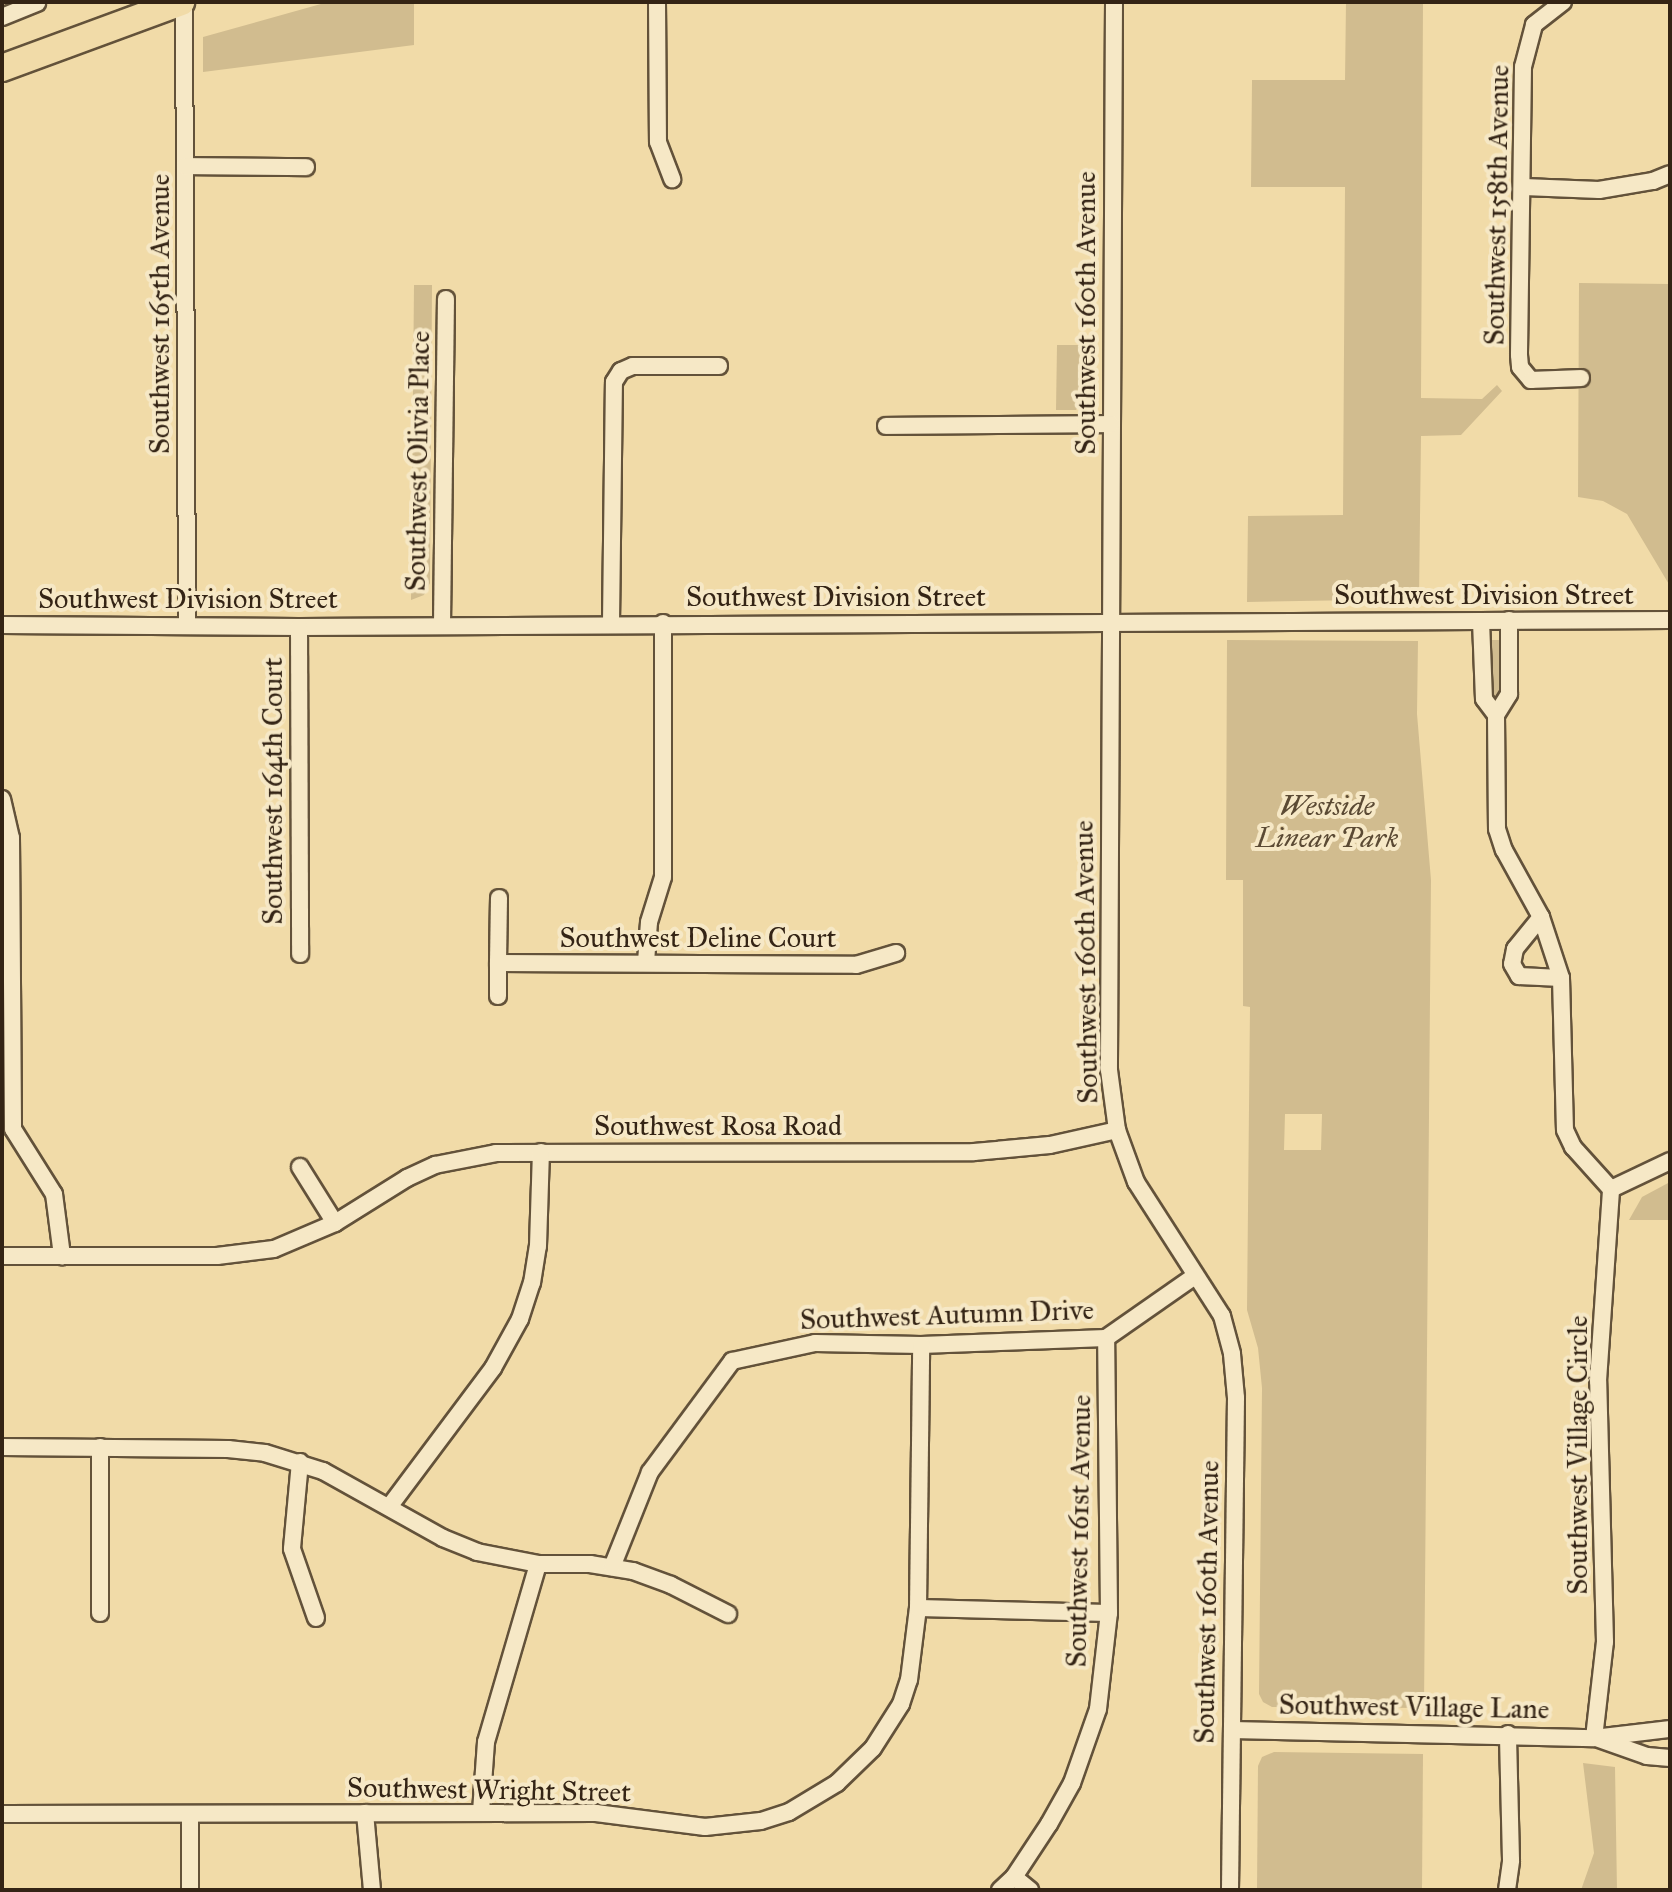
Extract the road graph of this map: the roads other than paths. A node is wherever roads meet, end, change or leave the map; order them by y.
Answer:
1 (183, 2) edge
2 (657, 2) edge
3 (1114, 2) edge
4 (1563, 2) edge
5 (37, 3) edge
6 (2, 17) edge
7 (2, 68) edge
8 (185, 166) junction
9 (306, 167) dead end
10 (1670, 174) edge
11 (672, 179) dead end
12 (1524, 187) junction
13 (446, 299) dead end
14 (719, 366) dead end
15 (1581, 378) dead end
16 (1111, 424) junction
17 (886, 426) dead end
18 (1509, 620) junction
19 (1670, 620) edge
20 (1481, 621) junction
21 (1110, 622) junction
22 (611, 623) junction
23 (663, 623) junction
24 (442, 624) junction
25 (2, 625) edge
26 (187, 625) junction
27 (299, 627) junction
28 (1496, 715) junction
29 (2, 799) edge
30 (499, 898) dead end
31 (1541, 917) junction
32 (896, 953) dead end
33 (300, 954) dead end
34 (646, 962) junction
35 (498, 963) junction
36 (1561, 978) junction
37 (498, 996) dead end
38 (1117, 1130) junction
39 (541, 1152) junction
40 (1670, 1161) edge
41 (300, 1167) dead end
42 (1611, 1189) junction
43 (335, 1223) junction
44 (2, 1256) edge
45 (62, 1256) junction
46 (1195, 1276) junction
47 (1106, 1338) junction
48 (921, 1345) junction
49 (2, 1447) edge
50 (100, 1447) junction
51 (300, 1462) junction
52 (389, 1507) junction
53 (538, 1564) junction
54 (612, 1567) junction
55 (918, 1608) junction
56 (100, 1613) dead end
57 (1109, 1613) junction
58 (728, 1614) dead end
59 (316, 1618) dead end
60 (1670, 1729) edge
61 (1232, 1730) junction
62 (1508, 1734) junction
63 (1594, 1738) junction
64 (1670, 1758) edge
65 (481, 1812) junction
66 (365, 1813) junction
67 (2, 1814) edge
68 (190, 1815) junction
69 (1014, 1877) junction
70 (190, 1890) edge
71 (372, 1890) edge
72 (1000, 1890) edge
73 (1030, 1890) edge
74 (1230, 1890) edge
75 (1507, 1890) edge

1 - 7 main road
1 - 8 street, Southwest 165th Avenue
2 - 11 street
3 - 16 street, Southwest 160th Avenue
4 - 12 street, Southwest 158th Avenue
5 - 6 street
8 - 9 street
8 - 26 street, Southwest 165th Avenue
10 - 12 street
12 - 15 street, Southwest 158th Avenue
13 - 24 street, Southwest Olivia Place
14 - 22 street
16 - 17 street
16 - 21 street, Southwest 160th Avenue
18 - 19 street, Southwest Division Street
18 - 20 street, Southwest Division Street
18 - 28 street
20 - 21 street, Southwest Division Street
20 - 28 street
21 - 23 street, Southwest Division Street
21 - 38 street, Southwest 160th Avenue
22 - 23 street, Southwest Division Street
22 - 24 street, Southwest Division Street
23 - 34 street
24 - 27 street, Southwest Division Street
25 - 26 street, Southwest Division Street
26 - 27 street, Southwest Division Street
27 - 33 street, Southwest 164th Court
28 - 31 street
29 - 45 street
30 - 35 street
31 - 36 street
31 - 36 street
32 - 34 street, Southwest Deline Court
34 - 35 street, Southwest Deline Court
35 - 37 street
36 - 42 street
38 - 39 street, Southwest Rosa Road
38 - 46 street, Southwest 160th Avenue
39 - 43 street, Southwest Rosa Road
39 - 52 street
40 - 42 street
41 - 43 street
42 - 63 street, Southwest Village Circle
43 - 45 street, Southwest Rosa Road
44 - 45 street, Southwest Rosa Road
46 - 47 street, Southwest Autumn Drive
46 - 61 street, Southwest 160th Avenue
47 - 48 street, Southwest Autumn Drive
47 - 57 street, Southwest 161st Avenue
48 - 54 street, Southwest Autumn Drive
48 - 55 street, Southwest Wright Street
49 - 50 street
50 - 51 street
50 - 56 street
51 - 52 street
51 - 59 street
52 - 53 street
53 - 54 street
53 - 65 street
54 - 58 street
55 - 57 street
55 - 65 street, Southwest Wright Street
57 - 69 street, Southwest 161st Avenue
60 - 63 street, Southwest Village Lane
61 - 62 street, Southwest Village Lane
61 - 74 street, Southwest 160th Avenue
62 - 63 street, Southwest Village Lane
62 - 75 street
63 - 64 street, Southwest Village Lane
65 - 66 street, Southwest Wright Street
66 - 68 street, Southwest Wright Street
66 - 71 street
67 - 68 street, Southwest Wright Street
68 - 70 street
69 - 72 street, Southwest 161st Avenue
69 - 73 street

